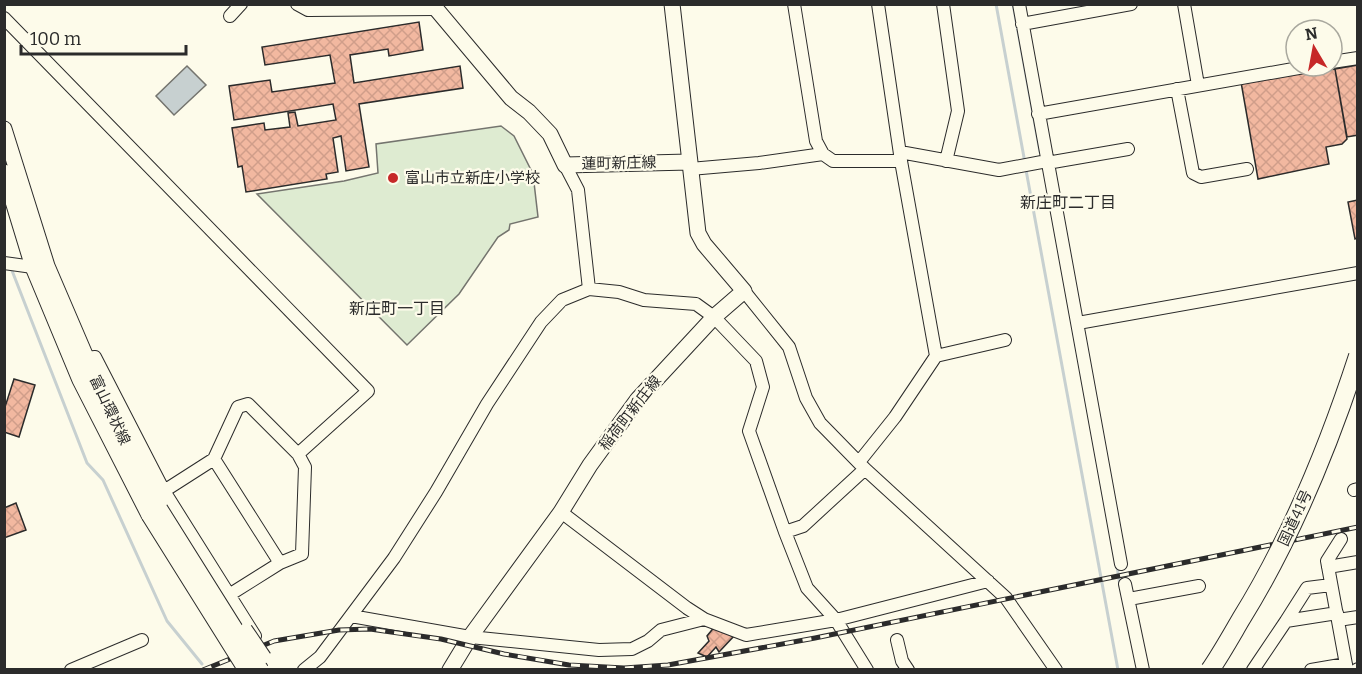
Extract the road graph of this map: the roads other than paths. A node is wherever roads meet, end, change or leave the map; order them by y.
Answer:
1 (241, 4) edge
2 (297, 4) edge
3 (672, 4) edge
4 (794, 4) edge
5 (878, 4) edge
6 (943, 4) edge
7 (1019, 4) edge
8 (1131, 4) edge
9 (1184, 4) edge
10 (434, 7) edge
11 (230, 16) dead end
12 (4, 18) edge
13 (1022, 24) junction
14 (1284, 70) edge
15 (1198, 85) junction
16 (1177, 89) junction
17 (1038, 114) junction
18 (4, 129) edge
19 (1128, 149) dead end
20 (823, 154) junction
21 (901, 156) junction
22 (946, 161) junction
23 (1046, 161) junction
24 (565, 165) junction
25 (690, 165) junction
26 (1247, 169) dead end
27 (4, 172) edge
28 (11, 264) edge
29 (33, 267) junction
30 (1358, 273) edge
31 (589, 290) junction
32 (744, 291) junction
33 (714, 317) junction
34 (1078, 323) junction
35 (1005, 340) dead end
36 (936, 356) junction
37 (1358, 356) edge
38 (86, 358) junction
39 (1358, 390) edge
40 (298, 454) junction
41 (214, 459) junction
42 (862, 466) junction
43 (164, 491) junction
44 (154, 512) junction
45 (561, 512) junction
46 (785, 532) junction
47 (1341, 539) dead end
48 (1358, 562) edge
49 (280, 563) junction
50 (1121, 564) dead end
51 (1328, 567) junction
52 (988, 580) junction
53 (1125, 584) dead end
54 (1331, 585) junction
55 (1199, 586) dead end
56 (229, 595) junction
57 (1129, 598) junction
58 (351, 616) junction
59 (1337, 617) junction
60 (1358, 617) edge
61 (704, 619) junction
62 (836, 620) junction
63 (1286, 621) junction
64 (246, 629) dead end
65 (470, 637) junction
66 (257, 639) dead end
67 (142, 640) dead end
68 (897, 640) dead end
69 (263, 663) edge
70 (1352, 668) edge
71 (71, 669) edge
72 (246, 669) edge
73 (304, 669) edge
74 (450, 669) edge
75 (867, 669) edge
76 (908, 669) edge
77 (1056, 669) edge
78 (1143, 669) edge
79 (1210, 669) edge
80 (1223, 669) edge
81 (1253, 669) edge
82 (1311, 669) edge

1 - 11 street
2 - 10 street
3 - 25 main road
4 - 20 street
5 - 21 street
6 - 22 street
7 - 13 street
8 - 13 street
9 - 15 street
10 - 24 main road, 蓮町新庄線
12 - 40 street
13 - 17 street
14 - 15 street
15 - 16 street
16 - 17 street
16 - 26 street
17 - 23 street
18 - 38 main road, 富山環状線
19 - 23 street
20 - 21 street
20 - 25 street
21 - 22 street
21 - 36 street
22 - 23 street
23 - 34 street
24 - 25 main road, 蓮町新庄線
24 - 31 street
25 - 32 main road
27 - 29 main road, 富山環状線
28 - 29 street
29 - 44 main road, 富山環状線
30 - 34 street
31 - 33 street
31 - 58 street
32 - 33 main road, 稲荷町新庄線
32 - 42 street
33 - 45 main road, 稲荷町新庄線
33 - 46 street
34 - 50 street
35 - 36 street
36 - 42 street
37 - 79 highway, 国道41号, bridge
38 - 43 street
38 - 44 main road, 富山環状線
39 - 80 highway, 国道41号
40 - 41 street
40 - 49 street
41 - 43 street
41 - 49 street
42 - 46 street
42 - 52 street
43 - 56 street
44 - 69 main road, 富山環状線, bridge
44 - 72 main road, 富山環状線, bridge
45 - 61 street
45 - 65 main road, 稲荷町新庄線
46 - 62 street
47 - 51 street
48 - 51 street
49 - 56 street
51 - 54 street
52 - 62 street
52 - 77 street
53 - 57 street
54 - 59 street
54 - 63 street
55 - 57 street
56 - 66 street
57 - 78 street
58 - 65 street
58 - 73 street
59 - 60 street
59 - 63 street
59 - 70 street
61 - 62 street
61 - 65 street
62 - 75 street
63 - 81 street
64 - 69 street, bridge
65 - 74 main road, 稲荷町新庄線
67 - 71 street
68 - 76 street
70 - 82 street

